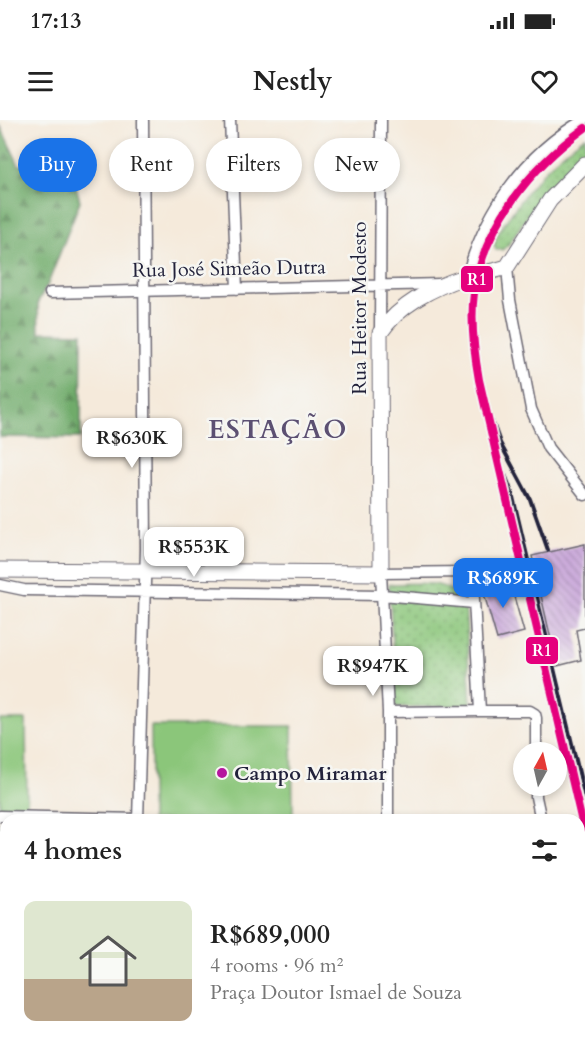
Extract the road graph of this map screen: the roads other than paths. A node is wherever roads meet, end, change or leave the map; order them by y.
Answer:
1 (143, 120) edge
2 (230, 120) edge
3 (381, 120) edge
4 (584, 120) edge
5 (585, 164) edge
6 (507, 267) junction
7 (467, 276) junction
8 (444, 284) junction
9 (381, 286) junction
10 (237, 289) junction
11 (146, 291) junction
12 (50, 293) dead end
13 (380, 333) junction
14 (585, 495) edge
15 (0, 570) edge
16 (145, 572) junction
17 (381, 573) junction
18 (0, 585) edge
19 (145, 592) junction
20 (382, 596) junction
21 (474, 603) junction
22 (480, 711) junction
23 (388, 712) junction
24 (536, 742) edge
25 (536, 796) edge
26 (138, 814) edge
27 (388, 814) edge
28 (540, 814) edge

1 - 11 street
2 - 10 street
3 - 9 street, Rua Heitor Modesto
4 - 7 street
5 - 6 main road
6 - 7 main road, Rua José Simeão Dutra
6 - 14 street
7 - 8 main road, Rua José Simeão Dutra
8 - 9 street, Rua José Simeão Dutra
8 - 13 main road, Rua José Simeão Dutra
9 - 10 street, Rua José Simeão Dutra
9 - 13 street, Rua Heitor Modesto
10 - 11 street, Rua José Simeão Dutra
11 - 12 street, Rua José Simeão Dutra
11 - 16 street
13 - 17 main road, Rua Heitor Modesto
15 - 16 main road
16 - 17 main road
16 - 19 street
17 - 20 street, Rua Heitor Modesto
17 - 21 street
18 - 19 street
19 - 20 street
19 - 26 street
20 - 21 street
20 - 23 street, Rua Heitor Modesto
21 - 22 street
22 - 23 street
22 - 24 street
23 - 27 street, Rua Heitor Modesto
25 - 28 street

